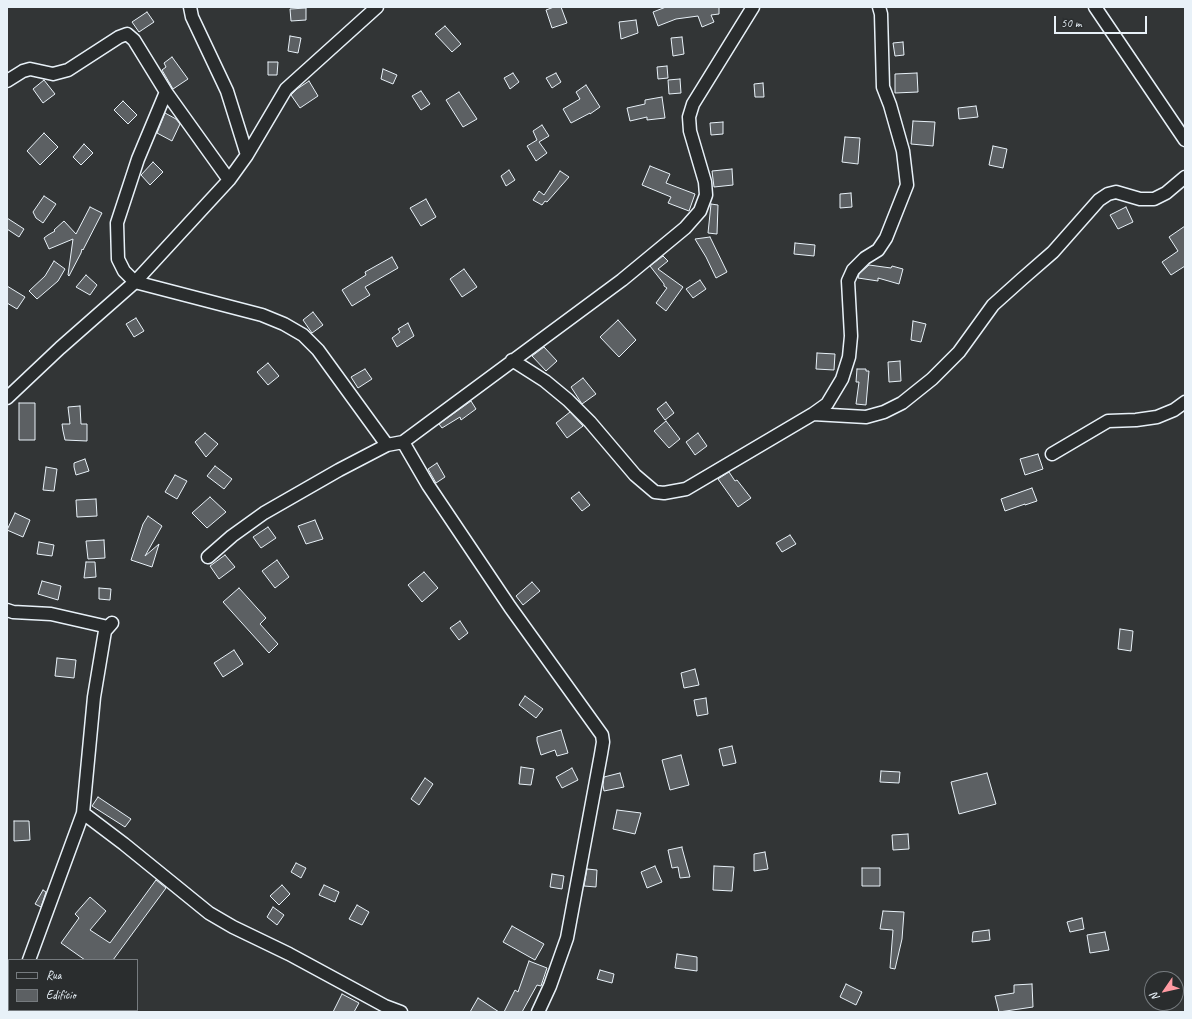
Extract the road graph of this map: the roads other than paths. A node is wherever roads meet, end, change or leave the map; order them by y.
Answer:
1 (190, 7) edge
2 (377, 7) edge
3 (753, 7) edge
4 (879, 7) edge
5 (1095, 7) edge
6 (7, 81) edge
7 (166, 92) junction
8 (1185, 140) edge
9 (247, 155) junction
10 (1185, 177) edge
11 (229, 180) junction
12 (135, 282) junction
13 (512, 360) junction
14 (7, 398) edge
15 (1185, 402) edge
16 (814, 414) junction
17 (403, 442) junction
18 (386, 445) junction
19 (1052, 454) dead end
20 (208, 557) dead end
21 (7, 610) edge
22 (83, 814) junction
23 (30, 959) edge
24 (401, 1012) edge
25 (538, 1012) edge

1 - 9 street
2 - 9 street
3 - 13 street
4 - 16 street
5 - 8 street
6 - 7 street
7 - 11 street
7 - 12 street
9 - 11 street
10 - 16 street
11 - 12 street
12 - 14 street
12 - 18 street
13 - 16 street
13 - 17 street
15 - 19 street
17 - 18 street
17 - 25 street
18 - 20 street
21 - 22 street
22 - 23 street
22 - 24 street

